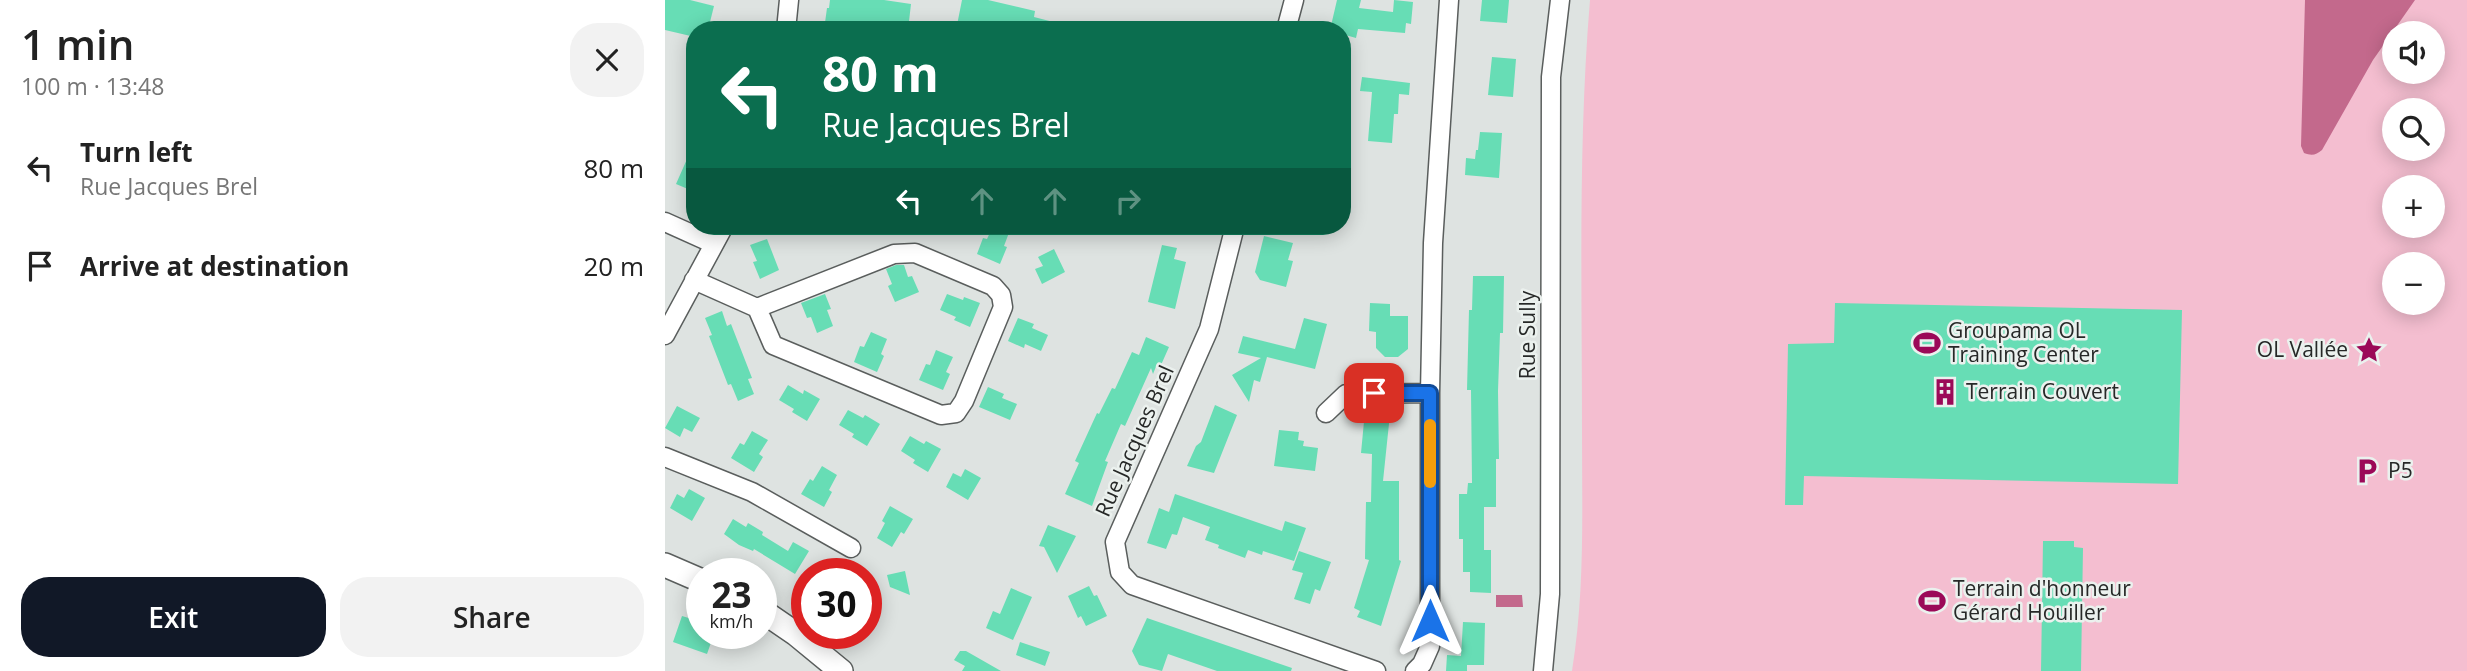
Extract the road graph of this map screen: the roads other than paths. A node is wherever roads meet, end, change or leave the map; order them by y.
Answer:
1 (789, 0) edge
2 (1294, 0) edge
3 (1449, 0) edge
4 (1560, 0) edge
5 (787, 21) edge
6 (1288, 21) edge
7 (665, 222) edge
8 (686, 231) edge
9 (694, 235) edge
10 (719, 235) edge
11 (1233, 235) edge
12 (714, 244) junction
13 (694, 280) junction
14 (757, 308) junction
15 (665, 335) edge
16 (1430, 393) junction
17 (1325, 413) dead end
18 (665, 457) edge
19 (852, 548) dead end
20 (665, 565) edge
21 (686, 574) edge
22 (777, 621) edge
23 (841, 671) edge
24 (1376, 671) edge
25 (1415, 671) edge
26 (1543, 671) edge

1 - 5 street
2 - 6 street
3 - 16 street
4 - 26 street, Rue Sully
7 - 8 street
9 - 12 street
10 - 12 street
11 - 24 street, Rue Jacques Brel
12 - 13 street
13 - 14 street
13 - 15 street
14 - 14 street
16 - 17 street
16 - 25 street
18 - 19 street
20 - 21 street
22 - 23 street

